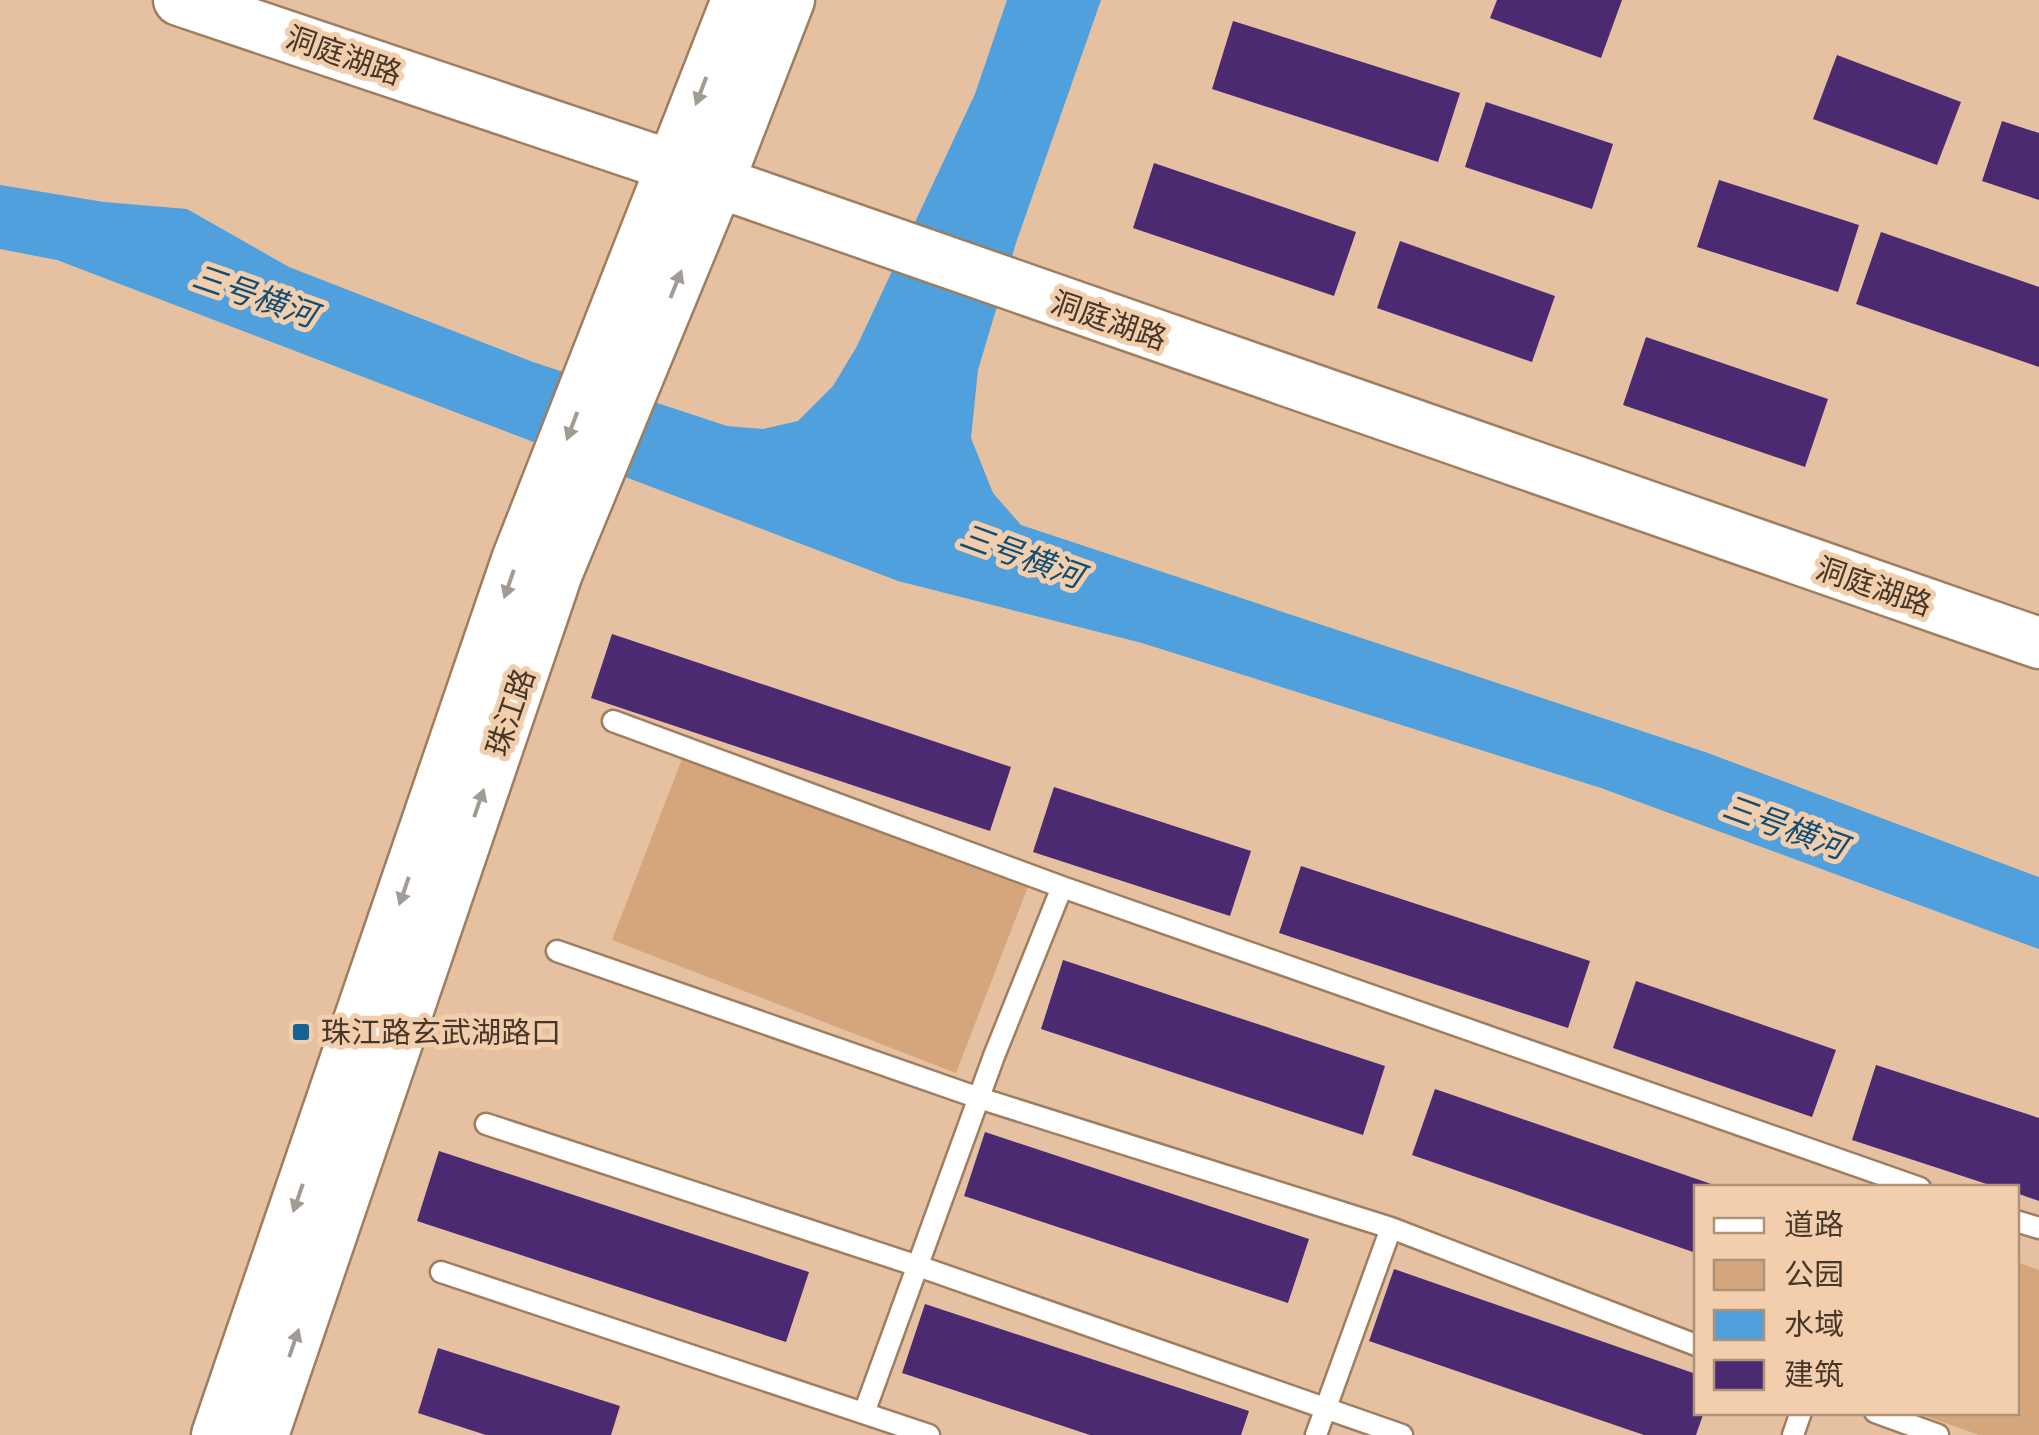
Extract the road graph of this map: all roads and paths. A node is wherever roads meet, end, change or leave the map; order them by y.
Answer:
1 (179, 0) edge
2 (737, 0) edge
3 (788, 0) edge
4 (672, 166) junction
5 (718, 182) junction
6 (619, 366) junction
7 (2039, 643) edge
8 (613, 721) dead end
9 (1062, 886) junction
10 (557, 950) dead end
11 (979, 1098) junction
12 (486, 1124) dead end
13 (1885, 1182) edge
14 (1391, 1228) junction
15 (918, 1266) junction
16 (441, 1272) dead end
17 (1694, 1344) edge
18 (1325, 1409) junction
19 (864, 1413) junction
20 (1884, 1415) edge
21 (240, 1432) edge
22 (930, 1435) edge
23 (1316, 1435) edge
24 (1402, 1435) edge
25 (1938, 1435) edge

1 - 4 street, 洞庭湖路
2 -> 4 street, 珠江路
3 - 5 street, 珠江路
4 - 5 street, 洞庭湖路
4 - 6 street, 珠江路
6 -> 5 street, 珠江路
5 - 7 street, 洞庭湖路
6 - 21 street, 珠江路
8 - 9 lane
9 - 11 lane
9 - 13 lane
10 - 11 lane
11 - 14 lane
11 - 15 lane
12 - 15 lane
14 - 17 lane
14 - 18 lane
15 - 18 lane
15 - 19 lane
16 - 19 lane
18 - 23 lane
18 - 24 lane
19 - 22 lane
20 - 25 lane

